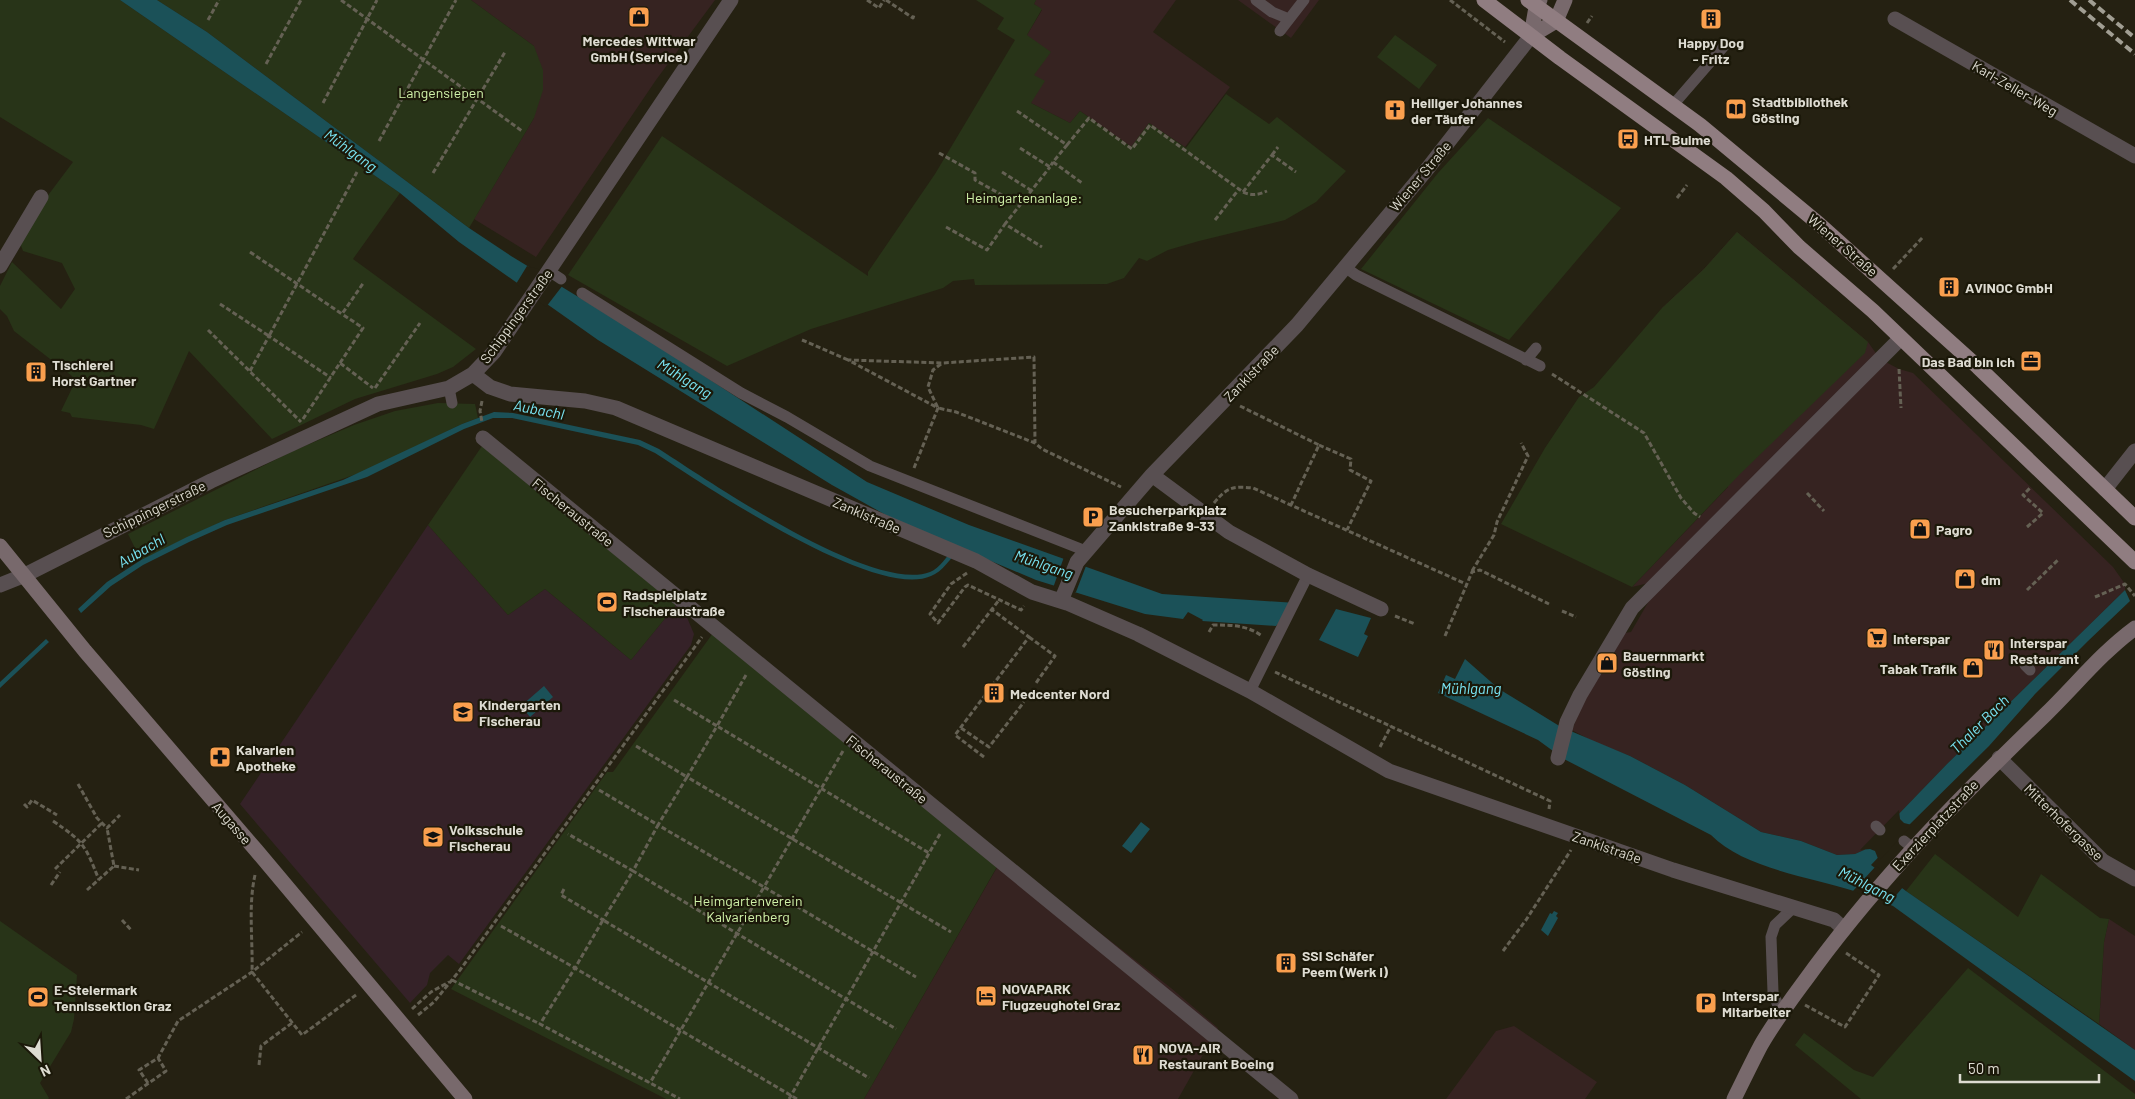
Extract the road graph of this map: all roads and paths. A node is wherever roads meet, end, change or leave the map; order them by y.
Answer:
1 (219, 0) edge
2 (301, 0) edge
3 (341, 0) edge
4 (378, 0) edge
5 (456, 0) edge
6 (731, 0) edge
7 (867, 0) edge
8 (885, 0) edge
9 (1256, 0) edge
10 (1304, 0) edge
11 (1450, 0) edge
12 (1484, 0) edge
13 (1565, 0) edge
14 (1535, 2) edge
15 (914, 15) dead end
16 (1592, 16) dead end
17 (367, 19) junction
18 (1895, 19) dead end
19 (208, 20) dead end
20 (1289, 20) junction
21 (1556, 21) junction
22 (1586, 24) dead end
23 (1280, 30) dead end
24 (1531, 36) junction
25 (1725, 45) dead end
26 (1507, 47) dead end
27 (505, 52) dead end
28 (423, 60) junction
29 (266, 64) dead end
30 (477, 99) junction
31 (323, 103) dead end
32 (1673, 105) junction
33 (1017, 111) dead end
34 (522, 131) dead end
35 (379, 141) dead end
36 (1067, 145) junction
37 (1278, 147) dead end
38 (1020, 148) dead end
39 (940, 153) dead end
40 (1272, 155) junction
41 (2135, 156) edge
42 (1053, 162) junction
43 (1050, 167) junction
44 (357, 172) dead end
45 (1002, 172) dead end
46 (1296, 172) dead end
47 (433, 173) dead end
48 (1082, 183) dead end
49 (1687, 185) dead end
50 (1239, 189) junction
51 (1032, 191) junction
52 (1267, 191) dead end
53 (1243, 192) junction
54 (41, 197) dead end
55 (1676, 198) dead end
56 (1020, 205) junction
57 (1215, 220) dead end
58 (1006, 224) junction
59 (946, 226) dead end
60 (1923, 238) dead end
61 (1042, 247) dead end
62 (250, 252) dead end
63 (0, 266) edge
64 (1345, 267) junction
65 (1893, 270) dead end
66 (364, 282) dead end
67 (298, 284) junction
68 (582, 292) dead end
69 (220, 304) dead end
70 (342, 314) junction
71 (420, 323) dead end
72 (208, 330) dead end
73 (1288, 334) joint
74 (269, 336) junction
75 (1901, 338) junction
76 (802, 340) dead end
77 (1536, 348) dead end
78 (848, 360) junction
79 (1526, 360) junction
80 (340, 363) junction
81 (942, 363) junction
82 (1540, 366) joint
83 (1899, 369) dead end
84 (250, 372) junction
85 (473, 374) junction
86 (331, 378) junction
87 (449, 388) junction
88 (483, 398) dead end
89 (1233, 402) dead end
90 (452, 403) dead end
91 (938, 408) junction
92 (1901, 408) dead end
93 (483, 431) joint
94 (1035, 443) junction
95 (1521, 443) dead end
96 (1319, 445) junction
97 (2135, 451) edge
98 (1152, 475) junction
99 (907, 482) junction
100 (2030, 488) dead end
101 (2105, 489) junction
102 (1807, 493) dead end
103 (1134, 496) junction
104 (1291, 505) junction
105 (1824, 511) dead end
106 (1205, 514) junction
107 (2135, 518) edge
108 (1716, 525) junction
109 (2027, 527) dead end
110 (1347, 530) junction
111 (0, 546) edge
112 (1081, 556) junction
113 (2059, 560) dead end
114 (976, 561) junction
115 (2135, 562) edge
116 (1472, 572) junction
117 (25, 575) junction
118 (1308, 575) junction
119 (964, 576) junction
120 (1466, 584) junction
121 (0, 585) edge
122 (968, 585) junction
123 (2027, 590) dead end
124 (2135, 596) edge
125 (1063, 597) junction
126 (2095, 597) dead end
127 (1549, 604) dead end
128 (991, 609) junction
129 (1380, 609) joint
130 (1562, 611) dead end
131 (1576, 618) dead end
132 (1415, 624) dead end
133 (712, 625) junction
134 (2135, 628) edge
135 (1209, 632) dead end
136 (1444, 636) dead end
137 (1029, 637) junction
138 (1273, 643) junction
139 (963, 647) dead end
140 (1261, 665) junction
141 (749, 670) dead end
142 (1036, 683) dead end
143 (1250, 691) junction
144 (674, 700) dead end
145 (1024, 702) dead end
146 (717, 726) junction
147 (1392, 726) junction
148 (961, 728) junction
149 (636, 746) dead end
150 (845, 747) dead end
151 (984, 757) dead end
152 (1558, 758) dead end
153 (1999, 758) junction
154 (1372, 761) junction
155 (687, 777) junction
156 (78, 784) dead end
157 (821, 788) junction
158 (599, 790) dead end
159 (1550, 802) dead end
160 (24, 804) dead end
161 (120, 815) dead end
162 (57, 816) dead end
163 (53, 821) dead end
164 (102, 823) junction
165 (658, 825) junction
166 (107, 828) junction
167 (943, 829) dead end
168 (568, 834) dead end
169 (792, 837) junction
170 (1579, 837) junction
171 (82, 843) junction
172 (929, 853) junction
173 (114, 866) junction
174 (55, 869) dead end
175 (139, 870) dead end
176 (633, 871) junction
177 (60, 872) dead end
178 (255, 875) dead end
179 (2135, 879) edge
180 (99, 880) junction
181 (52, 885) dead end
182 (764, 887) junction
183 (564, 889) dead end
184 (87, 890) dead end
185 (901, 902) junction
186 (1793, 908) junction
187 (122, 920) dead end
188 (603, 920) junction
189 (501, 926) dead end
190 (1844, 929) junction
191 (132, 931) dead end
192 (302, 932) dead end
193 (951, 932) dead end
194 (737, 933) junction
195 (874, 951) junction
196 (1503, 951) dead end
197 (1843, 952) dead end
198 (574, 968) junction
199 (252, 972) junction
200 (916, 976) dead end
201 (452, 980) junction
202 (708, 982) junction
203 (356, 995) dead end
204 (846, 998) junction
205 (1802, 1004) dead end
206 (412, 1009) dead end
207 (1781, 1014) junction
208 (418, 1015) dead end
209 (292, 1023) junction
210 (540, 1024) junction
211 (896, 1029) dead end
212 (680, 1031) junction
213 (818, 1047) junction
214 (158, 1058) junction
215 (259, 1065) dead end
216 (869, 1078) dead end
217 (148, 1083) junction
218 (650, 1083) junction
219 (790, 1097) edge
220 (126, 1099) edge
221 (465, 1099) edge
222 (680, 1099) edge
223 (798, 1099) edge
224 (1291, 1099) edge
225 (1734, 1099) edge

1 - 19 path
2 - 29 path
3 - 17 path
4 - 17 path
5 - 28 path
6 - 85 street, Schippingerstraße
7 - 8 path
8 - 15 path
9 - 20 lane
10 - 20 lane
11 - 26 path
12 - 24 main road
13 - 21 street
14 - 21 main road, Wiener Straße
14 - 24 street
16 - 22 path
17 - 28 path
17 - 31 path
18 - 41 street, Karl-Zeller-Weg
20 - 23 lane
21 - 24 street
21 - 32 main road, Wiener Straße
24 - 64 street, Wiener Straße
24 - 75 main road
25 - 32 lane
27 - 30 path
28 - 30 path
28 - 35 path
30 - 34 path
30 - 47 path
32 - 101 main road, Wiener Straße
33 - 36 path
36 - 42 path
36 - 50 path
37 - 40 path
38 - 43 path
39 - 56 path
40 - 46 path
40 - 53 path
42 - 43 path
42 - 48 path
43 - 51 path
44 - 67 path
45 - 51 path
49 - 55 path
50 - 53 path
50 - 57 path
51 - 56 path
52 - 53 path
54 - 63 street
56 - 58 path
58 - 59 path
58 - 61 path
60 - 65 path
62 - 67 path
64 - 73 street, Wiener Straße
64 - 79 lane
66 - 70 path
67 - 70 path
67 - 74 path
68 - 99 lane
69 - 74 path
70 - 80 path
71 - 80 path
72 - 84 path
73 - 98 street, Zanklstraße
74 - 84 path
74 - 86 path
75 - 108 street
75 - 115 main road
76 - 78 path
77 - 79 lane
78 - 81 path
78 - 91 path
79 - 82 lane
80 - 86 path
81 - 91 path
81 - 94 path
82 - 108 path
83 - 92 path
84 - 86 path
85 - 87 street, Schippingerstraße
85 - 114 street, Zanklstraße
87 - 90 lane
87 - 117 street, Schippingerstraße
88 - 93 path
89 - 96 path, Zanklstraße
91 - 94 path
91 - 99 path
93 - 133 street, Fischeraustraße
94 - 103 path
95 - 116 path
96 - 104 path
96 - 110 path, Zanklstraße
97 - 101 street
98 - 103 street, Zanklstraße
98 - 106 street
99 - 112 lane
100 - 109 path
101 - 107 main road, Wiener Straße
102 - 105 path
103 - 112 street, Zanklstraße
104 - 106 path
104 - 110 path
106 - 118 street
108 - 152 street
110 - 120 path
111 - 117 street, Augasse
112 - 125 street, Zanklstraße
113 - 123 path
114 - 119 path
114 - 125 street, Zanklstraße
116 - 120 path
116 - 127 path
117 - 121 street, Schippingerstraße
117 - 221 street, Augasse
118 - 129 street
118 - 138 lane
119 - 122 path
119 - 122 path
120 - 136 path
122 - 128 path
124 - 126 path
125 - 143 street, Zanklstraße
128 - 137 path
128 - 139 path
129 - 132 path
130 - 131 path
133 - 201 path
133 - 224 street, Fischeraustraße
134 - 153 street, Exerzierplatzstraße
135 - 138 path
137 - 142 path
137 - 148 path
138 - 140 lane
140 - 143 lane
140 - 147 path
141 - 146 path
143 - 154 street, Zanklstraße
144 - 146 path
145 - 148 path
146 - 155 path
146 - 157 path
147 - 154 path
147 - 159 path
148 - 151 path
149 - 155 path
150 - 157 path
153 - 179 street, Mitterhofergasse
153 - 190 street, Exerzierplatzstraße
154 - 170 street, Zanklstraße
155 - 165 path
155 - 169 path
156 - 164 path
157 - 169 path
157 - 172 path
158 - 165 path
160 - 162 path
161 - 166 path
163 - 171 path
164 - 166 path
164 - 171 path
165 - 176 path
165 - 182 path
166 - 173 path
167 - 172 path
168 - 176 path
169 - 182 path
169 - 185 path
170 - 186 street, Zanklstraße
170 - 196 path
171 - 174 path
171 - 180 path
172 - 185 path
173 - 175 path
173 - 180 path
176 - 188 path
176 - 194 path
177 - 181 path
178 - 199 path
180 - 184 path
182 - 194 path
182 - 195 path
183 - 188 path
185 - 193 path
185 - 195 path
186 - 190 street, Zanklstraße
186 - 207 lane
187 - 191 path
188 - 198 path
188 - 202 path
189 - 198 path
190 - 207 street, Exerzierplatzstraße
192 - 199 path
194 - 202 path
194 - 204 path
195 - 200 path
195 - 204 path
197 - 205 path
198 - 210 path
198 - 212 path
199 - 209 path
199 - 214 path
201 - 206 path
201 - 208 path
201 - 210 path
202 - 212 path
202 - 213 path
203 - 209 path
204 - 211 path
204 - 213 path
207 - 225 street, Exerzierplatzstraße
209 - 215 path
210 - 218 path
212 - 218 path
212 - 219 path
213 - 216 path
213 - 219 path
214 - 217 path
214 - 217 path
217 - 220 path
218 - 222 path
219 - 223 path

